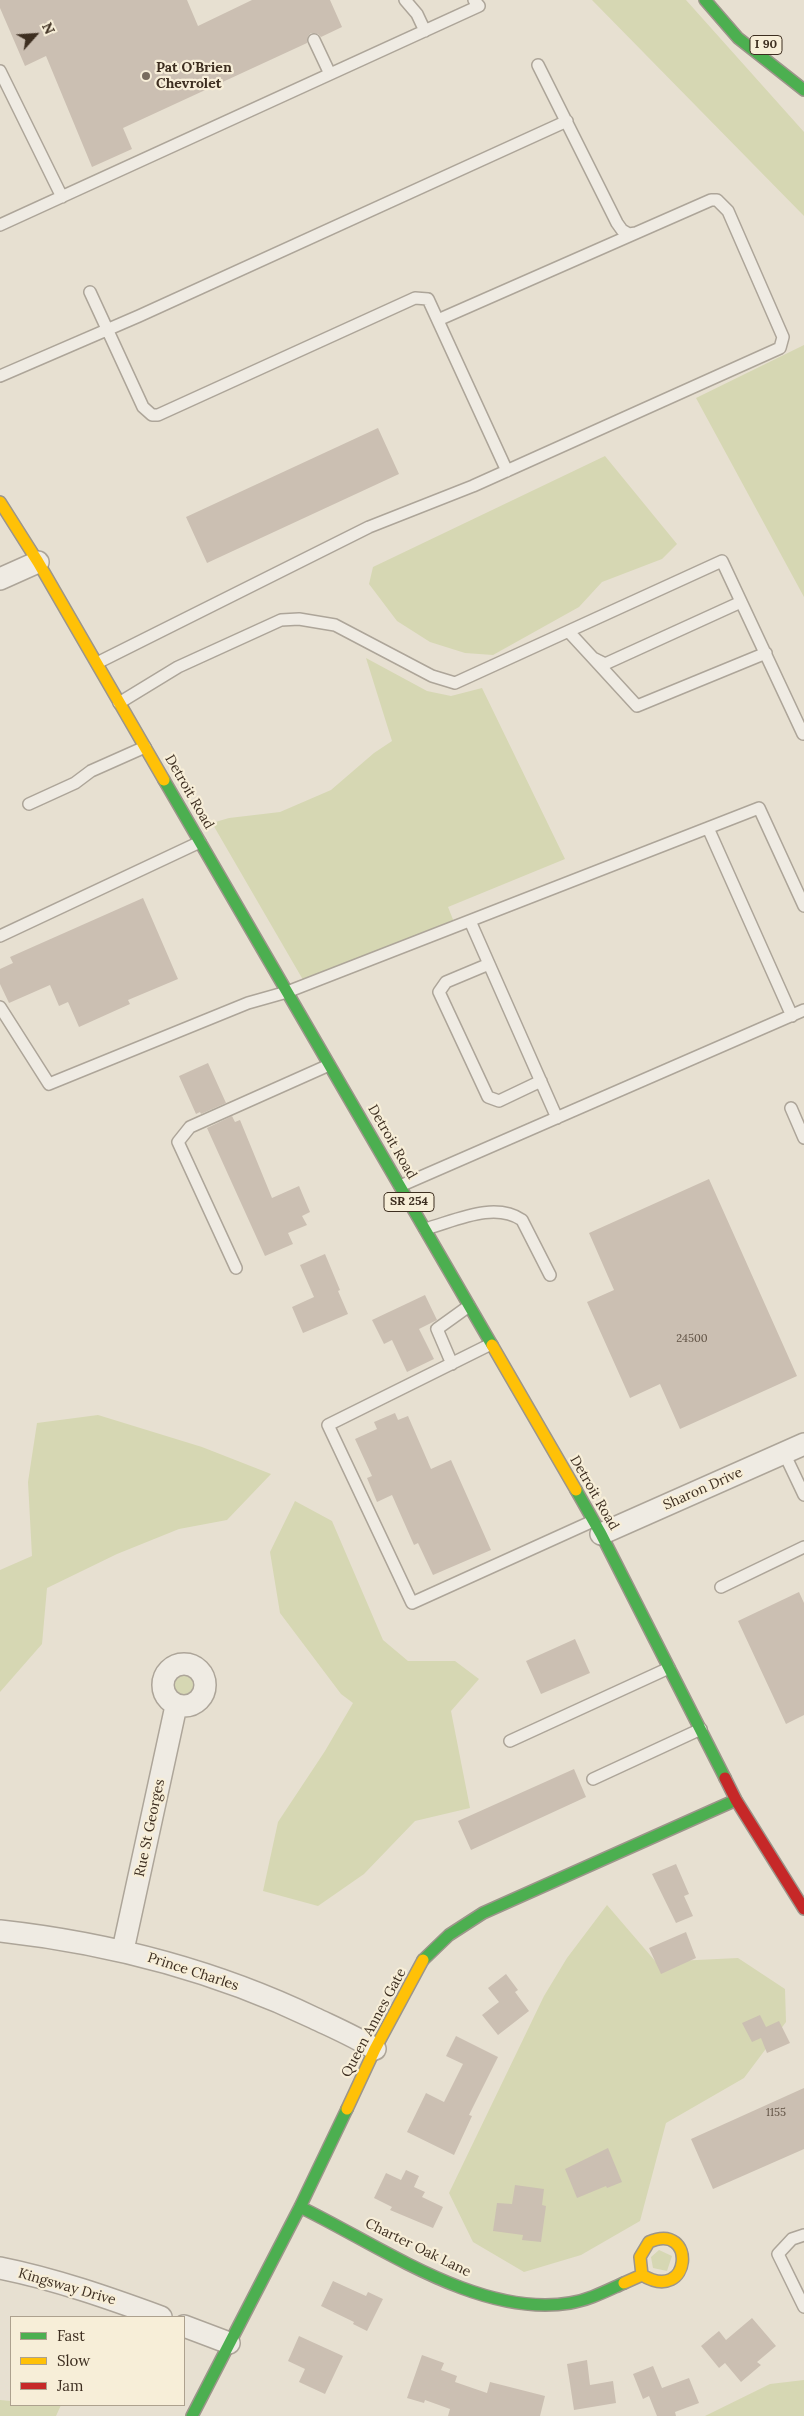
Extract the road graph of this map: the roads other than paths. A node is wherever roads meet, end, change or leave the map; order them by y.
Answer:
1 (405, 0) edge
2 (474, 0) edge
3 (705, 0) edge
4 (425, 30) junction
5 (314, 40) dead end
6 (766, 45) dead end
7 (538, 65) dead end
8 (0, 71) edge
9 (330, 74) junction
10 (804, 90) edge
11 (567, 121) junction
12 (62, 197) junction
13 (1, 222) edge
14 (641, 232) junction
15 (90, 292) dead end
16 (438, 320) junction
17 (107, 330) junction
18 (0, 376) edge
19 (507, 471) junction
20 (0, 502) edge
21 (38, 562) junction
22 (0, 580) edge
23 (741, 602) junction
24 (569, 632) junction
25 (766, 654) junction
26 (593, 658) junction
27 (97, 663) junction
28 (120, 703) junction
29 (803, 734) edge
30 (145, 747) junction
31 (29, 804) dead end
32 (708, 828) junction
33 (200, 842) junction
34 (804, 906) edge
35 (470, 921) junction
36 (0, 936) edge
37 (489, 964) junction
38 (288, 992) junction
39 (0, 1007) edge
40 (804, 1010) edge
41 (792, 1016) junction
42 (329, 1065) junction
43 (541, 1081) junction
44 (791, 1108) dead end
45 (557, 1118) junction
46 (804, 1138) edge
47 (400, 1186) junction
48 (425, 1229) junction
49 (236, 1268) dead end
50 (550, 1275) dead end
51 (469, 1306) junction
52 (491, 1344) junction
53 (452, 1364) junction
54 (804, 1444) edge
55 (784, 1453) junction
56 (804, 1495) edge
57 (597, 1528) junction
58 (804, 1547) edge
59 (721, 1586) dead end
60 (669, 1668) junction
61 (176, 1706) dead end
62 (700, 1729) junction
63 (510, 1741) dead end
64 (593, 1779) dead end
65 (736, 1800) junction
66 (804, 1909) edge
67 (0, 1930) edge
68 (123, 1950) junction
69 (375, 2049) junction
70 (300, 2207) junction
71 (804, 2235) edge
72 (0, 2268) edge
73 (642, 2275) junction
74 (804, 2307) edge
75 (158, 2316) edge
76 (185, 2326) edge
77 (229, 2343) junction
78 (192, 2416) edge

1 - 4 lane
2 - 4 lane
3 - 10 main road
4 - 9 lane
5 - 9 lane
6 - 10 main road, I 90
7 - 11 lane
8 - 12 lane
9 - 12 lane
11 - 14 lane
11 - 17 lane
12 - 13 lane
14 - 16 lane
14 - 19 lane
15 - 17 lane
16 - 17 lane
16 - 19 lane
17 - 18 lane
19 - 27 lane
20 - 21 main road, Detroit Road / SR 254
21 - 22 street
21 - 27 main road, Detroit Road / SR 254
23 - 24 lane
23 - 25 lane
23 - 26 lane
24 - 26 lane
24 - 28 lane
25 - 26 lane
25 - 29 lane
27 - 28 main road, Detroit Road / SR 254
28 - 30 main road, Detroit Road / SR 254
30 - 31 lane
30 - 33 main road, Detroit Road / SR 254
32 - 34 lane
32 - 35 lane
32 - 41 lane
33 - 36 lane
33 - 38 main road, Detroit Road / SR 254
35 - 37 lane
35 - 38 lane
37 - 43 lane
37 - 43 lane
38 - 39 lane
38 - 42 main road, Detroit Road / SR 254
40 - 41 lane
41 - 45 lane
42 - 47 main road, Detroit Road / SR 254
42 - 49 lane
43 - 45 lane
44 - 46 lane
45 - 47 lane
47 - 48 main road, Detroit Road / SR 254
48 - 50 lane
48 - 51 main road, Detroit Road / SR 254
51 - 52 main road, Detroit Road / SR 254
51 - 53 lane
52 - 53 lane
52 - 57 main road, Detroit Road / SR 254
53 - 57 lane
54 - 55 street, Sharon Drive
55 - 56 lane
55 - 57 street, Sharon Drive
57 - 60 main road, Detroit Road / SR 254
58 - 59 lane
60 - 62 main road, Detroit Road / SR 254
60 - 63 lane
61 - 68 street, Rue St Georges
62 - 64 lane
62 - 65 main road, Detroit Road / SR 254
65 - 66 main road, Detroit Road / SR 254
65 - 69 main road, Queen Annes Gate
67 - 68 street, Prince Charles
68 - 69 street, Prince Charles
69 - 70 main road, Queen Annes Gate
70 - 73 main road, Charter Oak Lane
70 - 77 main road, Queen Annes Gate
71 - 74 lane
72 - 75 street, Kingsway Drive
73 - 73 main road
76 - 77 street
77 - 78 main road, Queen Annes Gate

